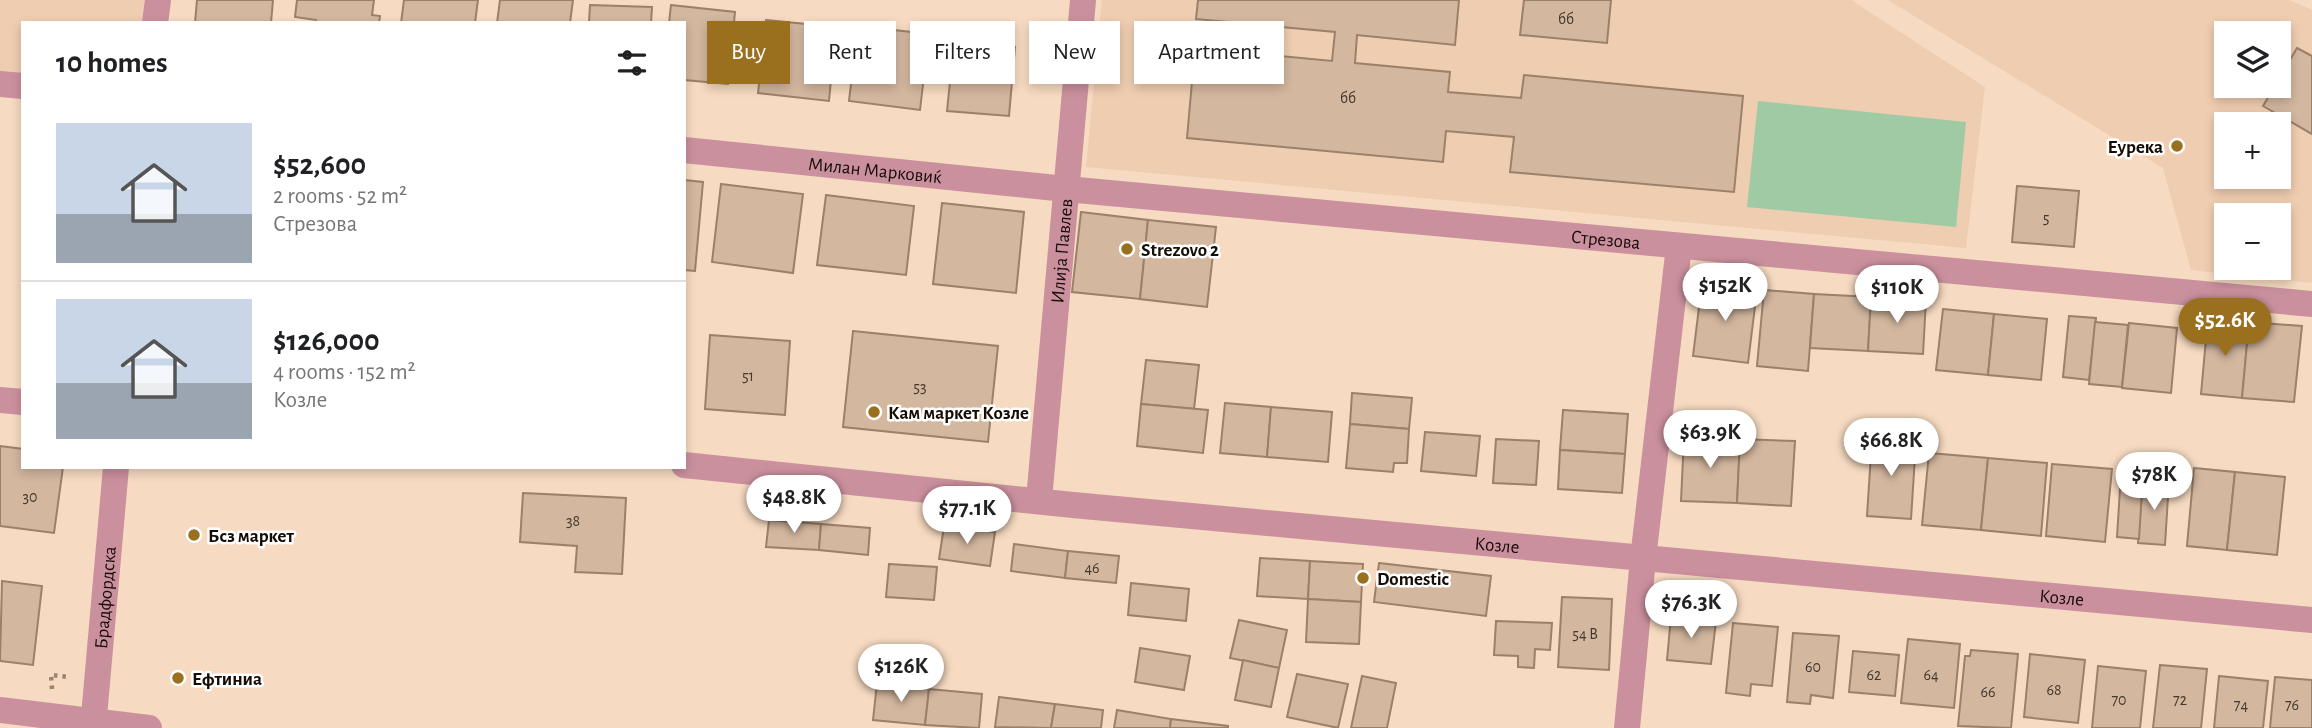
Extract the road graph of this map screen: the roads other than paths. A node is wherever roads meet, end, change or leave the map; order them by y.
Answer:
1 (158, 0) edge
2 (1083, 0) edge
3 (155, 21) edge
4 (0, 84) edge
5 (21, 86) edge
6 (686, 150) edge
7 (1066, 189) junction
8 (1679, 246) junction
9 (2312, 304) edge
10 (0, 400) edge
11 (21, 402) edge
12 (686, 466) edge
13 (116, 469) edge
14 (1039, 500) junction
15 (1643, 559) junction
16 (2312, 620) edge
17 (0, 710) edge
18 (94, 725) edge
19 (149, 728) edge
20 (1627, 728) edge

1 - 3 street
2 - 7 street, Илија Павлев
4 - 5 street
6 - 7 street, Милан Марковиќ
7 - 8 street, Стрезова
7 - 14 street, Илија Павлев
8 - 9 street, Стрезова
8 - 15 street
10 - 11 street
12 - 14 street, Козле
13 - 18 street, Брадфордска
14 - 15 street, Козле
15 - 16 street, Козле
15 - 20 street
17 - 18 street
18 - 19 street

